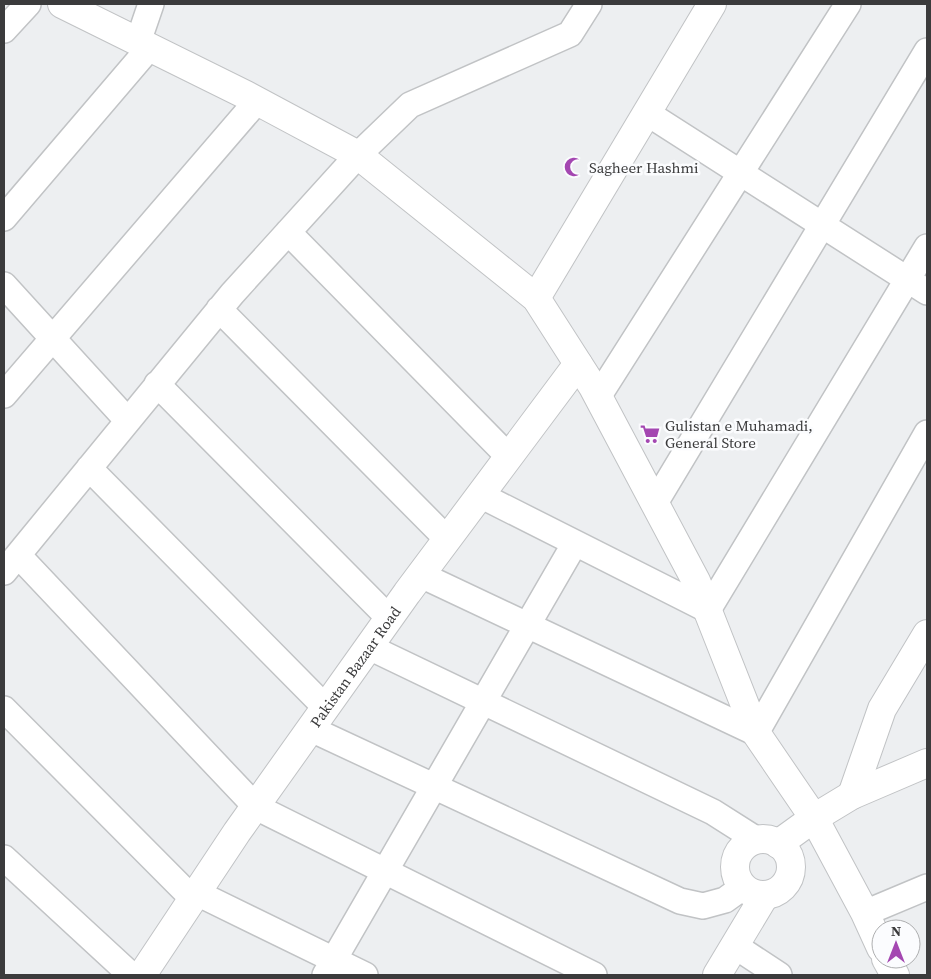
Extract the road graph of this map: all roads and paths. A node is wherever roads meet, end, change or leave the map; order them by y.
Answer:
1 (28, 4) edge
2 (62, 4) edge
3 (151, 4) edge
4 (588, 4) edge
5 (712, 4) edge
6 (848, 4) edge
7 (4, 30) edge
8 (144, 44) junction
9 (927, 51) edge
10 (257, 101) junction
11 (647, 113) junction
12 (358, 155) junction
13 (740, 173) junction
14 (4, 218) edge
15 (822, 225) junction
16 (288, 232) junction
17 (927, 247) edge
18 (4, 285) edge
19 (917, 286) edge
20 (536, 298) junction
21 (219, 309) junction
22 (53, 338) junction
23 (578, 364) junction
24 (157, 384) junction
25 (4, 395) edge
26 (598, 397) junction
27 (128, 421) junction
28 (927, 433) edge
29 (509, 457) junction
30 (89, 468) junction
31 (480, 495) junction
32 (655, 503) junction
33 (448, 539) junction
34 (575, 543) junction
35 (11, 563) edge
36 (421, 574) junction
37 (708, 610) junction
38 (389, 618) junction
39 (528, 625) junction
40 (927, 634) edge
41 (369, 647) junction
42 (484, 702) junction
43 (4, 709) edge
44 (318, 718) junction
45 (756, 734) junction
46 (927, 763) edge
47 (434, 786) junction
48 (852, 795) junction
49 (256, 807) junction
50 (814, 818) junction
51 (768, 842) junction
52 (4, 858) edge
53 (386, 872) junction
54 (927, 887) edge
55 (754, 891) junction
56 (195, 896) junction
57 (865, 913) junction
58 (871, 926) edge
59 (735, 946) junction
60 (330, 968) edge
61 (131, 975) edge
62 (142, 975) edge
63 (365, 975) edge
64 (594, 975) edge
65 (717, 975) edge
66 (779, 975) edge

1 - 7 street
2 - 8 street
3 - 8 street
4 - 12 street
5 - 11 street
6 - 13 street
8 - 10 street
8 - 14 street
9 - 15 street
10 - 12 street
10 - 22 street
11 - 13 street
11 - 20 street
12 - 16 street
12 - 20 street
13 - 15 street
13 - 26 street
15 - 19 street
15 - 32 street
16 - 21 street
16 - 29 street
17 - 19 street
18 - 22 street
19 - 37 street
20 - 23 street
21 - 24 street
21 - 33 street
22 - 25 street
22 - 27 street
23 - 26 street
23 - 29 street, Pakistan Bazaar Road
24 - 27 street
24 - 38 street
26 - 32 street
27 - 30 street
28 - 45 street
29 - 31 street, Pakistan Bazaar Road
30 - 35 street
30 - 44 street
31 - 33 street, Pakistan Bazaar Road
31 - 34 street
32 - 37 street
33 - 36 street, Pakistan Bazaar Road
34 - 37 street
34 - 39 street
35 - 49 street
36 - 38 street, Pakistan Bazaar Road
36 - 39 street
37 - 45 street
38 - 41 street, Pakistan Bazaar Road
39 - 42 street
39 - 45 street
40 - 48 street
41 - 42 street
41 - 44 street, Pakistan Bazaar Road
42 - 47 street
42 - 51 street
43 - 56 street
44 - 47 street
44 - 49 street, Pakistan Bazaar Road
45 - 50 street
46 - 48 street
47 - 53 street
47 - 55 street
48 - 50 street
49 - 53 street
49 - 56 street, Pakistan Bazaar Road
50 - 51 street
50 - 57 street
51 - 55 street
51 - 55 street
52 - 61 street
53 - 60 street
53 - 64 street
54 - 57 street
55 - 59 street
56 - 60 street
56 - 62 street, Pakistan Bazaar Road
57 - 58 street
59 - 65 street
59 - 66 street
60 - 63 street

